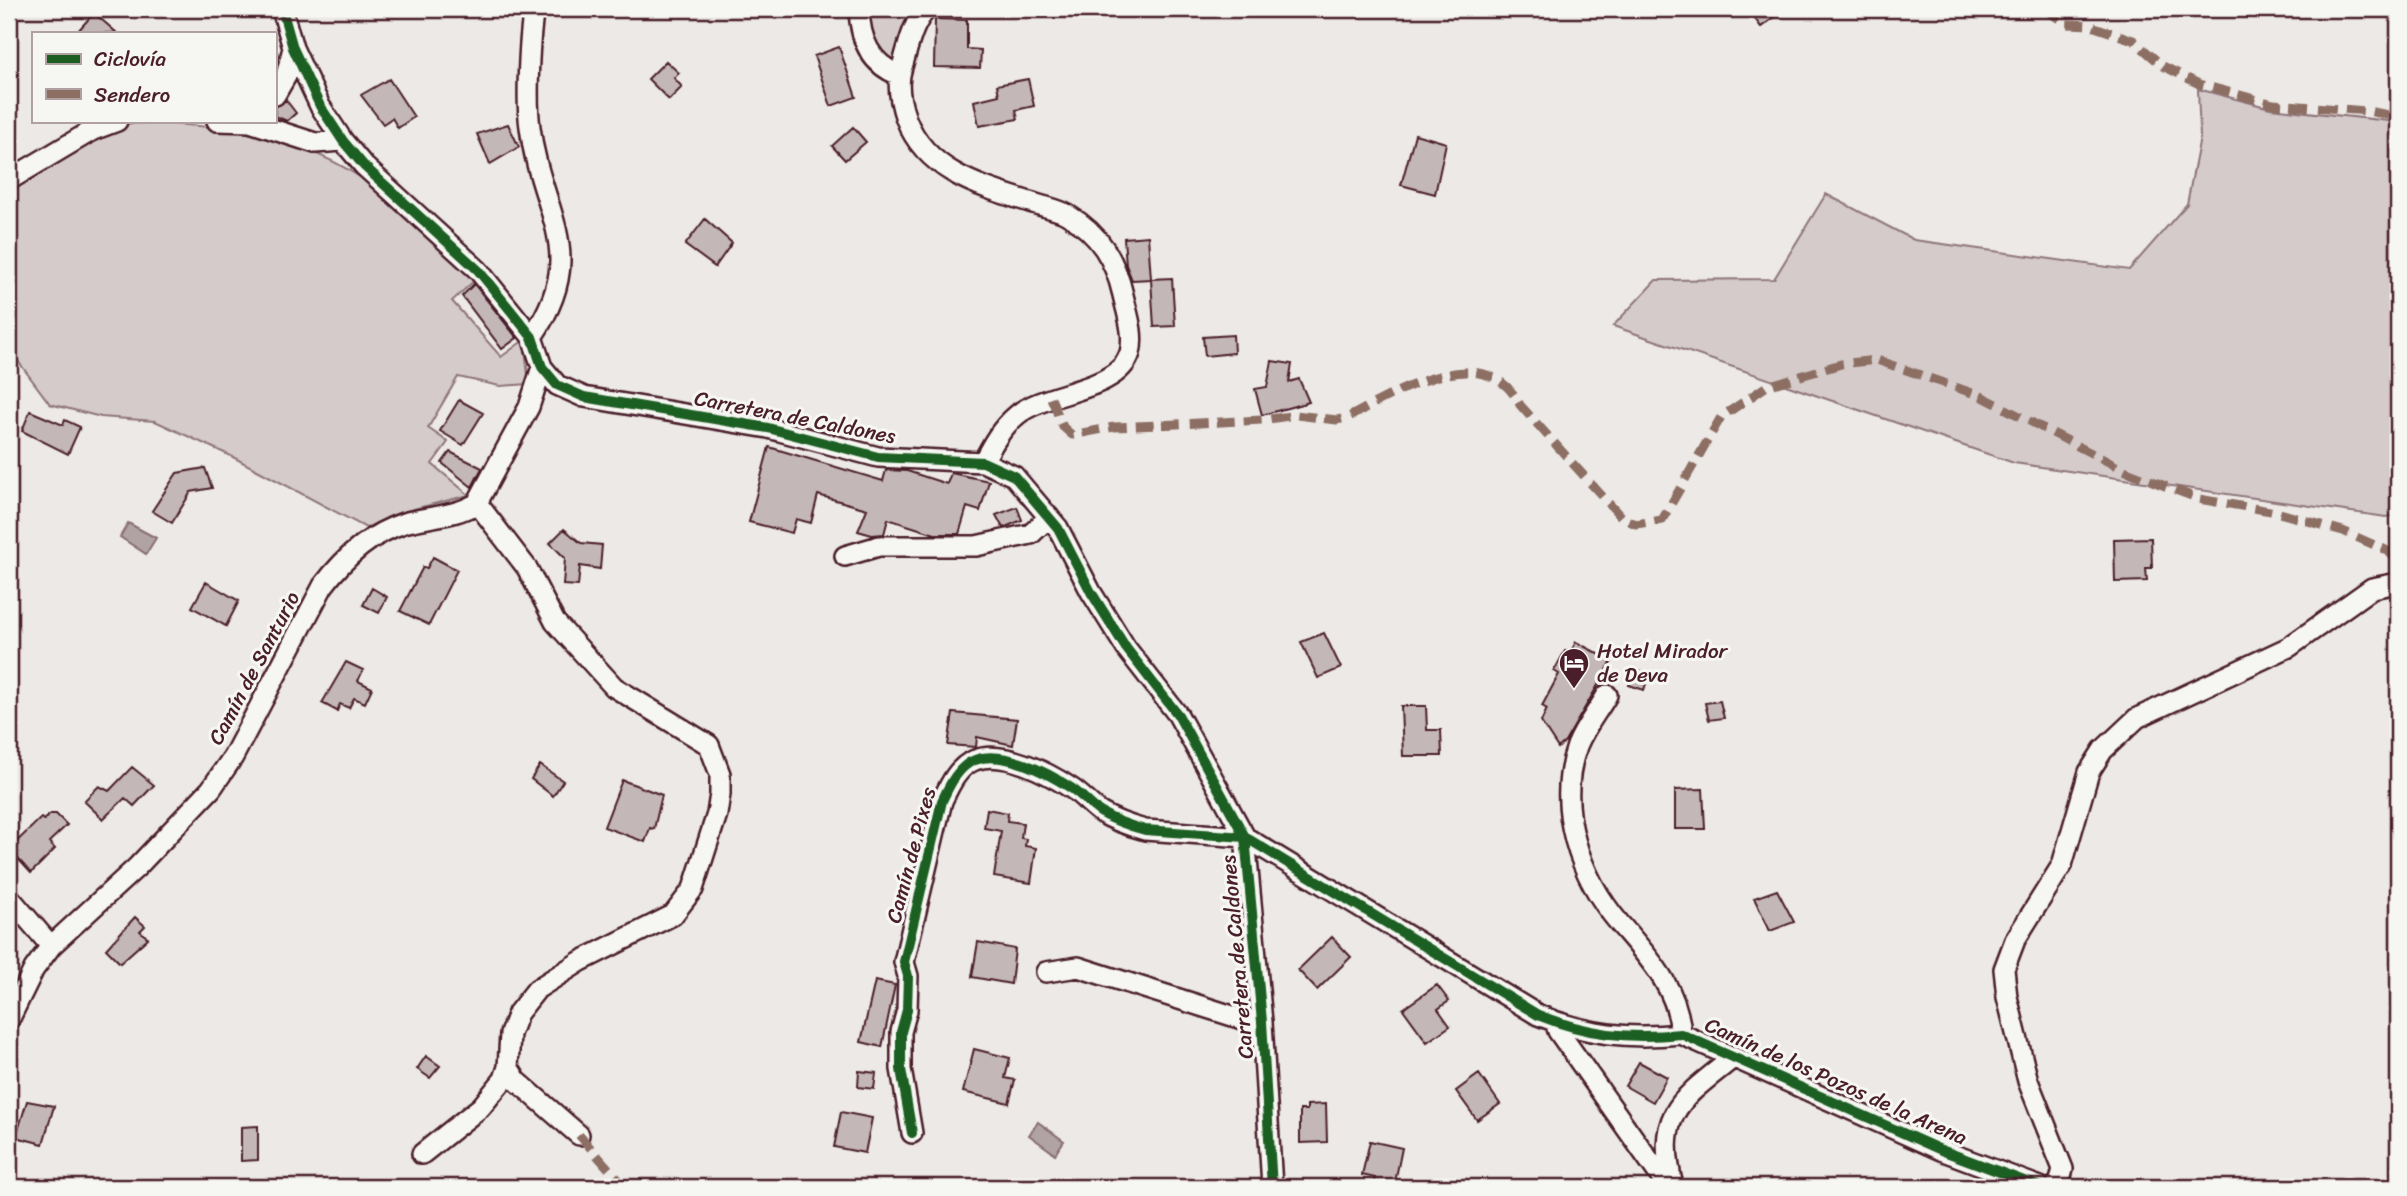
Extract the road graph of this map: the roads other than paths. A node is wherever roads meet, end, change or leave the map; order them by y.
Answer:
1 (282, 9) edge
2 (534, 9) edge
3 (859, 9) edge
4 (927, 9) edge
5 (293, 48) junction
6 (899, 75) junction
7 (276, 93) edge
8 (114, 122) edge
9 (254, 122) edge
10 (343, 141) junction
11 (9, 180) edge
12 (532, 337) junction
13 (542, 367) junction
14 (982, 462) junction
15 (477, 503) junction
16 (1049, 517) junction
17 (845, 556) dead end
18 (2398, 583) edge
19 (1607, 695) dead end
20 (1245, 836) junction
21 (9, 897) edge
22 (51, 946) junction
23 (1046, 972) dead end
24 (9, 1020) edge
25 (1262, 1022) junction
26 (1555, 1022) junction
27 (1681, 1034) junction
28 (1733, 1058) junction
29 (508, 1067) junction
30 (912, 1133) dead end
31 (579, 1135) dead end
32 (422, 1154) dead end
33 (1272, 1187) edge
34 (1668, 1187) edge
35 (1673, 1187) edge
36 (2040, 1187) edge
37 (2054, 1187) edge

1 - 5 street, Carretera de Caldones
2 - 12 street
3 - 6 street
4 - 6 street
5 - 7 street
5 - 10 street, Carretera de Caldones
6 - 14 street
8 - 11 street
9 - 10 street
10 - 12 street, Carretera de Caldones
12 - 13 street, Carretera de Caldones
13 - 14 street, Carretera de Caldones
13 - 15 street
14 - 16 street, Carretera de Caldones
15 - 22 street, Camín de Santurio
15 - 29 street
16 - 17 street
16 - 20 street, Carretera de Caldones
18 - 37 street
19 - 27 street
20 - 25 street, Carretera de Caldones
20 - 26 street, Camín de los Pozos de la Arena
20 - 30 street, Camín de Pixes
21 - 22 street
22 - 24 street, Camín de Santurio
23 - 25 street
25 - 33 street, Carretera de Caldones
26 - 27 street, Camín de los Pozos de la Arena
26 - 34 street
27 - 28 street, Camín de los Pozos de la Arena
28 - 35 street
28 - 36 street, Camín de los Pozos de la Arena
29 - 31 street
29 - 32 street

